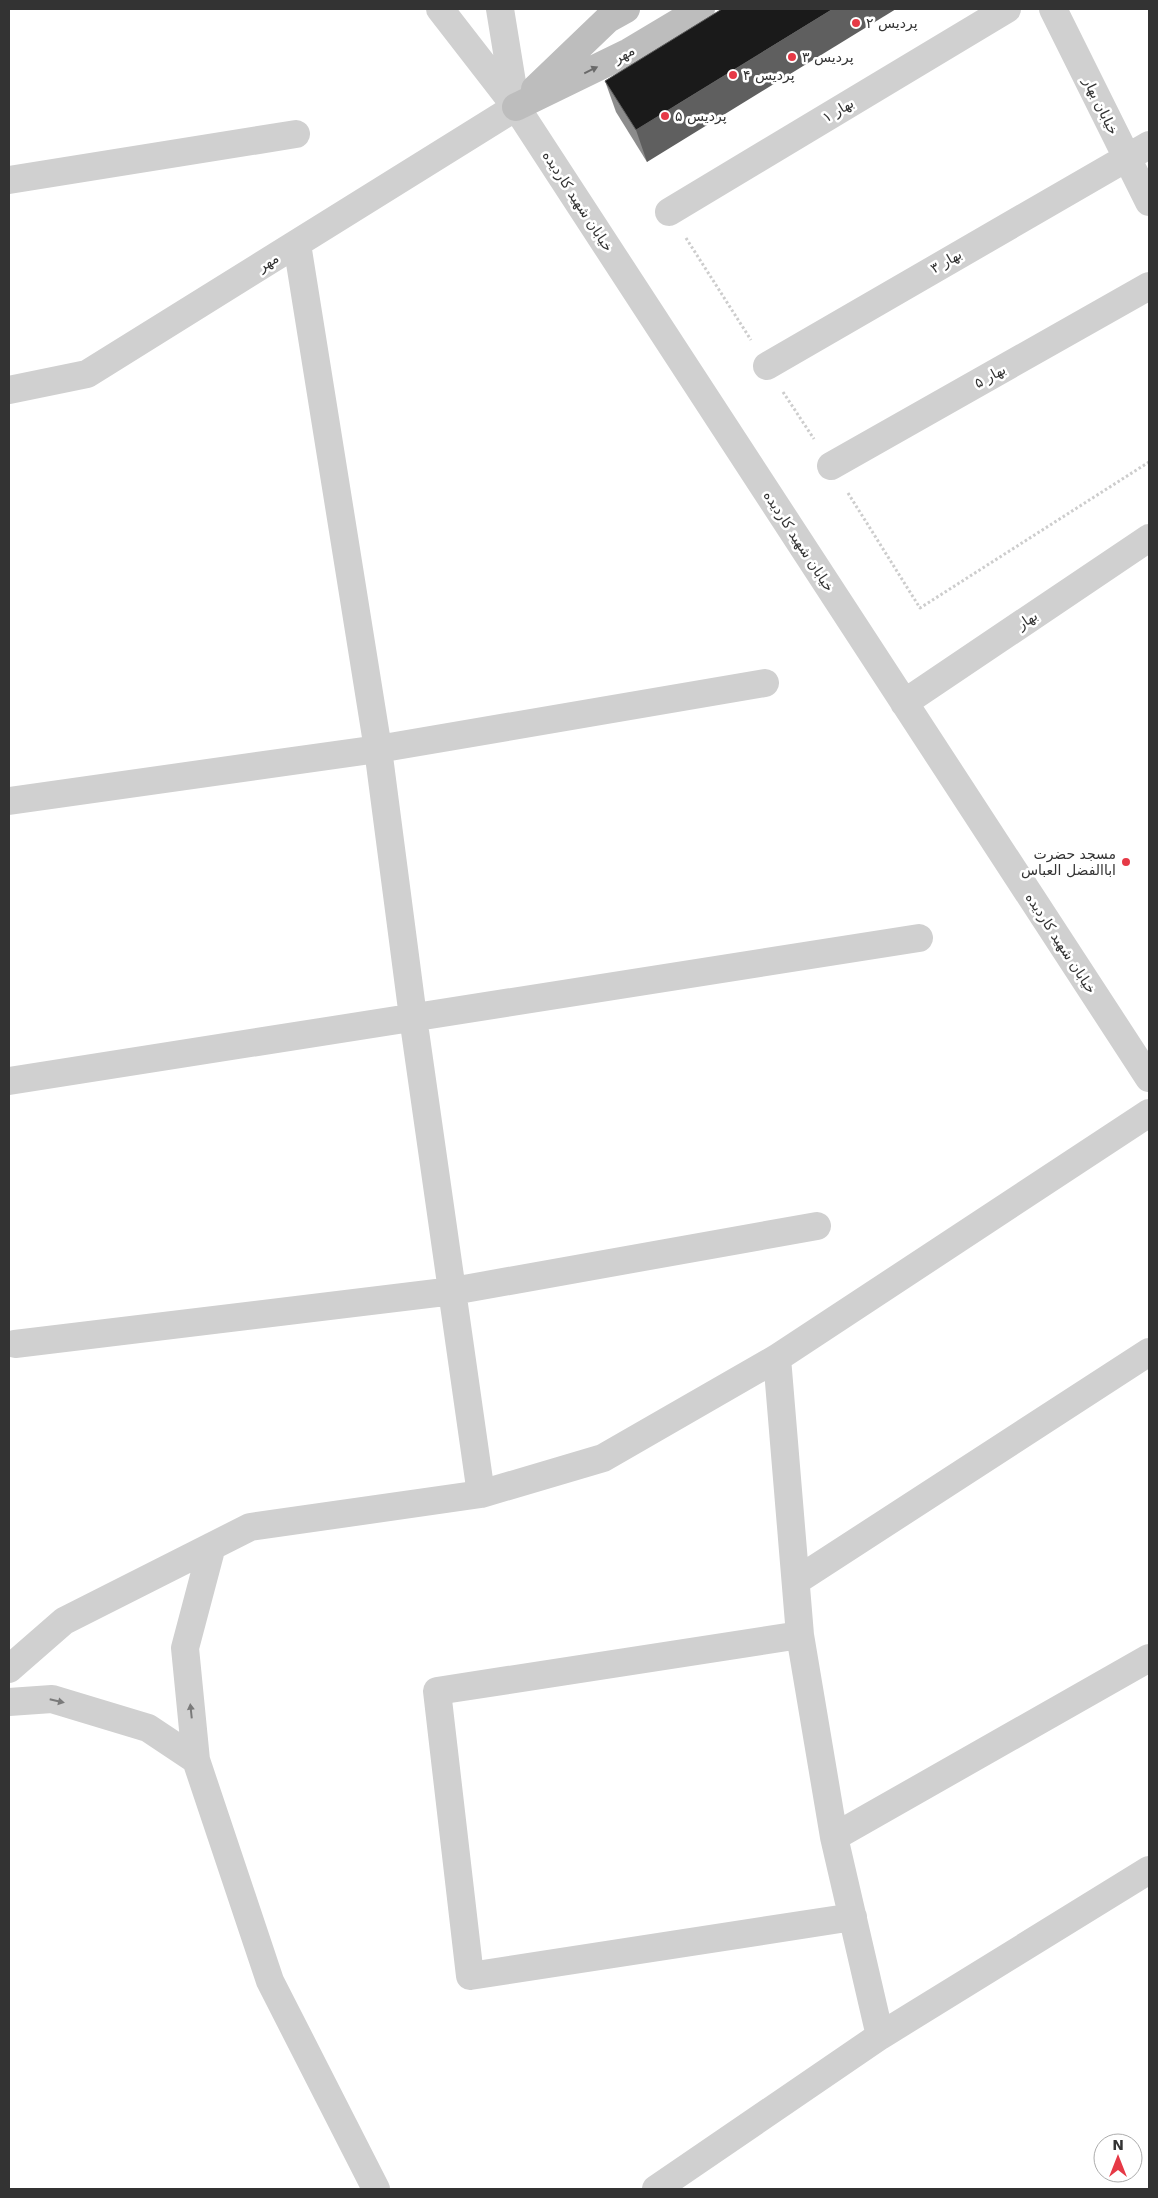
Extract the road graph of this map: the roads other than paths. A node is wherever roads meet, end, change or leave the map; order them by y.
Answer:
1 (440, 9) edge
2 (500, 9) edge
3 (626, 9) edge
4 (701, 9) edge
5 (1007, 9) edge
6 (1053, 9) edge
7 (516, 107) junction
8 (296, 134) dead end
9 (1138, 151) edge
10 (9, 180) edge
11 (1149, 202) edge
12 (669, 212) dead end
13 (297, 244) junction
14 (1149, 286) edge
15 (767, 366) dead end
16 (9, 390) edge
17 (831, 466) dead end
18 (1149, 538) edge
19 (765, 684) dead end
20 (904, 703) junction
21 (378, 749) junction
22 (9, 801) edge
23 (919, 938) dead end
24 (413, 1018) junction
25 (1149, 1078) edge
26 (9, 1081) edge
27 (1149, 1113) edge
28 (817, 1226) dead end
29 (452, 1291) junction
30 (14, 1344) dead end
31 (1149, 1352) edge
32 (777, 1358) junction
33 (480, 1494) junction
34 (212, 1546) junction
35 (796, 1581) junction
36 (800, 1635) junction
37 (1149, 1658) edge
38 (9, 1669) edge
39 (9, 1702) edge
40 (196, 1760) junction
41 (834, 1837) junction
42 (1149, 1870) edge
43 (853, 1917) junction
44 (880, 2036) junction
45 (374, 2188) edge
46 (656, 2189) edge

1 - 7 street, خیابان شهید کاردیده
2 - 7 street
3 - 7 street, مهر
7 -> 4 street, مهر
5 - 12 street, بهار ۱
6 - 9 street, خیابان بهار
7 - 13 street, مهر
7 - 20 street, خیابان شهید کاردیده
8 - 10 street
9 - 11 street, خیابان بهار
9 - 15 street, بهار ۳
13 - 16 street, مهر
13 - 21 street
14 - 17 street, بهار ۵
18 - 20 street, بهار
19 - 21 street
20 - 25 street, خیابان شهید کاردیده
21 - 22 street
21 - 24 street
23 - 24 street
24 - 26 street
24 - 29 street
27 - 32 street
28 - 29 street
29 - 30 street
29 - 33 street
31 - 35 street
32 - 33 street
32 - 35 street
33 - 34 street
34 - 38 street
40 -> 34 street
35 - 36 street
36 - 41 street
36 - 43 street
37 - 41 street
39 -> 40 street
40 - 45 street
41 - 43 street
42 - 44 street
43 - 44 street
44 - 46 street

